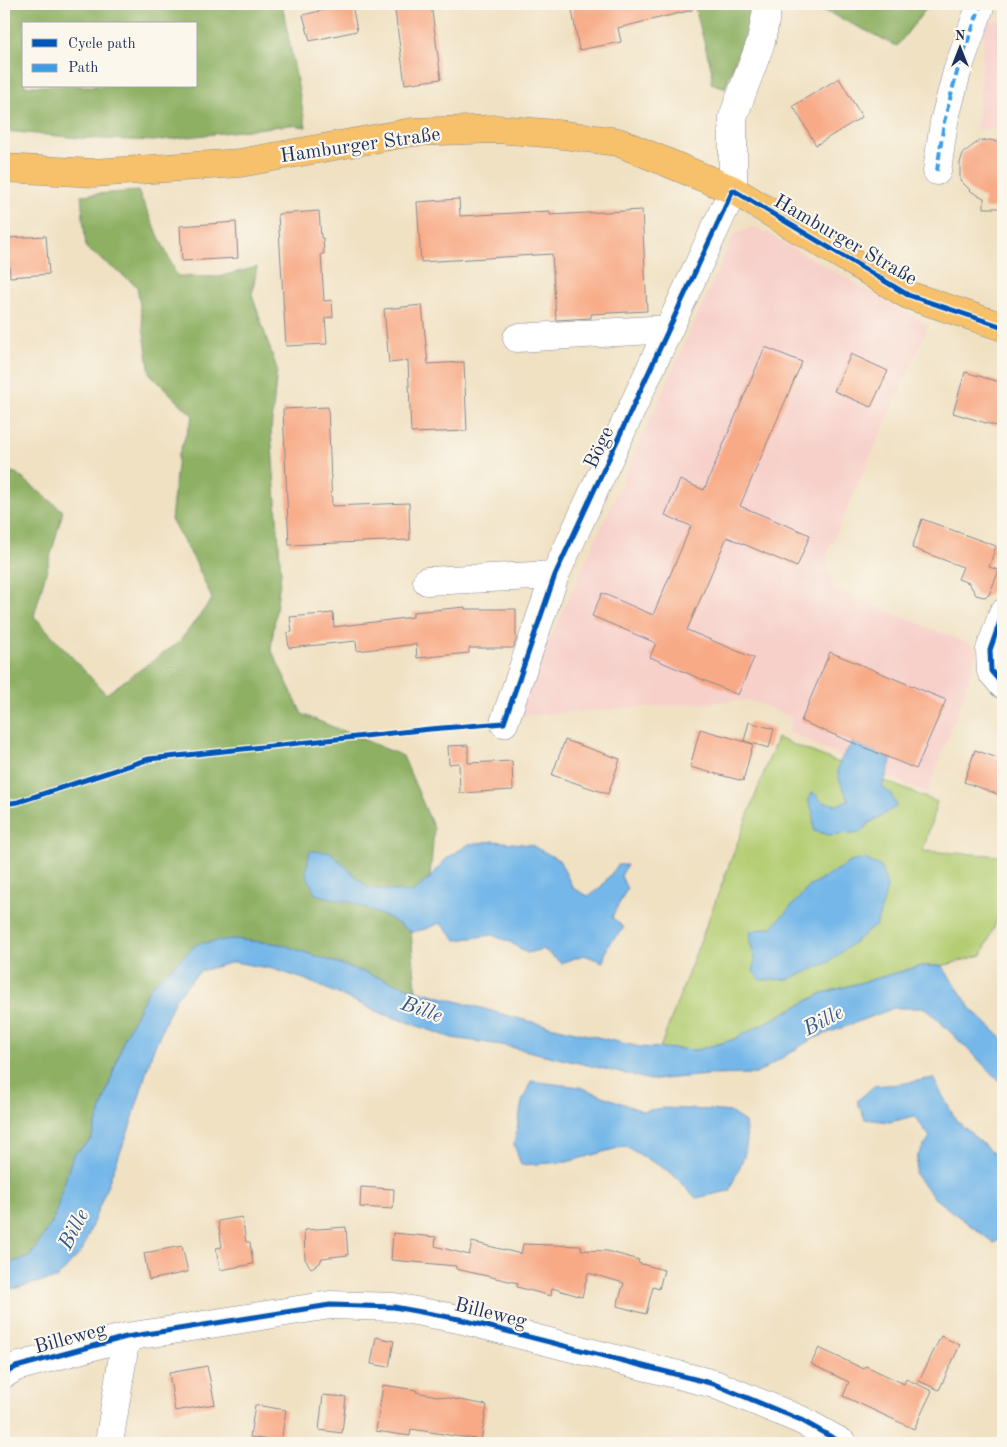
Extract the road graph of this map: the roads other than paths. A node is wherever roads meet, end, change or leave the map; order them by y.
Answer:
1 (768, 4) edge
2 (981, 4) edge
3 (4, 168) edge
4 (937, 171) dead end
5 (733, 190) junction
6 (1003, 327) edge
7 (669, 329) junction
8 (517, 338) dead end
9 (555, 575) junction
10 (427, 581) dead end
11 (1003, 613) edge
12 (1003, 685) edge
13 (504, 723) dead end
14 (126, 1337) junction
15 (4, 1374) edge
16 (109, 1443) edge
17 (842, 1443) edge

1 - 5 street
2 - 4 street
3 - 5 main road, Hamburger Straße
5 - 6 main road, Hamburger Straße
5 - 7 street, Böge
7 - 8 street
7 - 9 street, Böge
9 - 10 street
9 - 13 street, Böge
11 - 12 street
14 - 15 street, Billeweg
14 - 16 street
14 - 17 street, Billeweg

